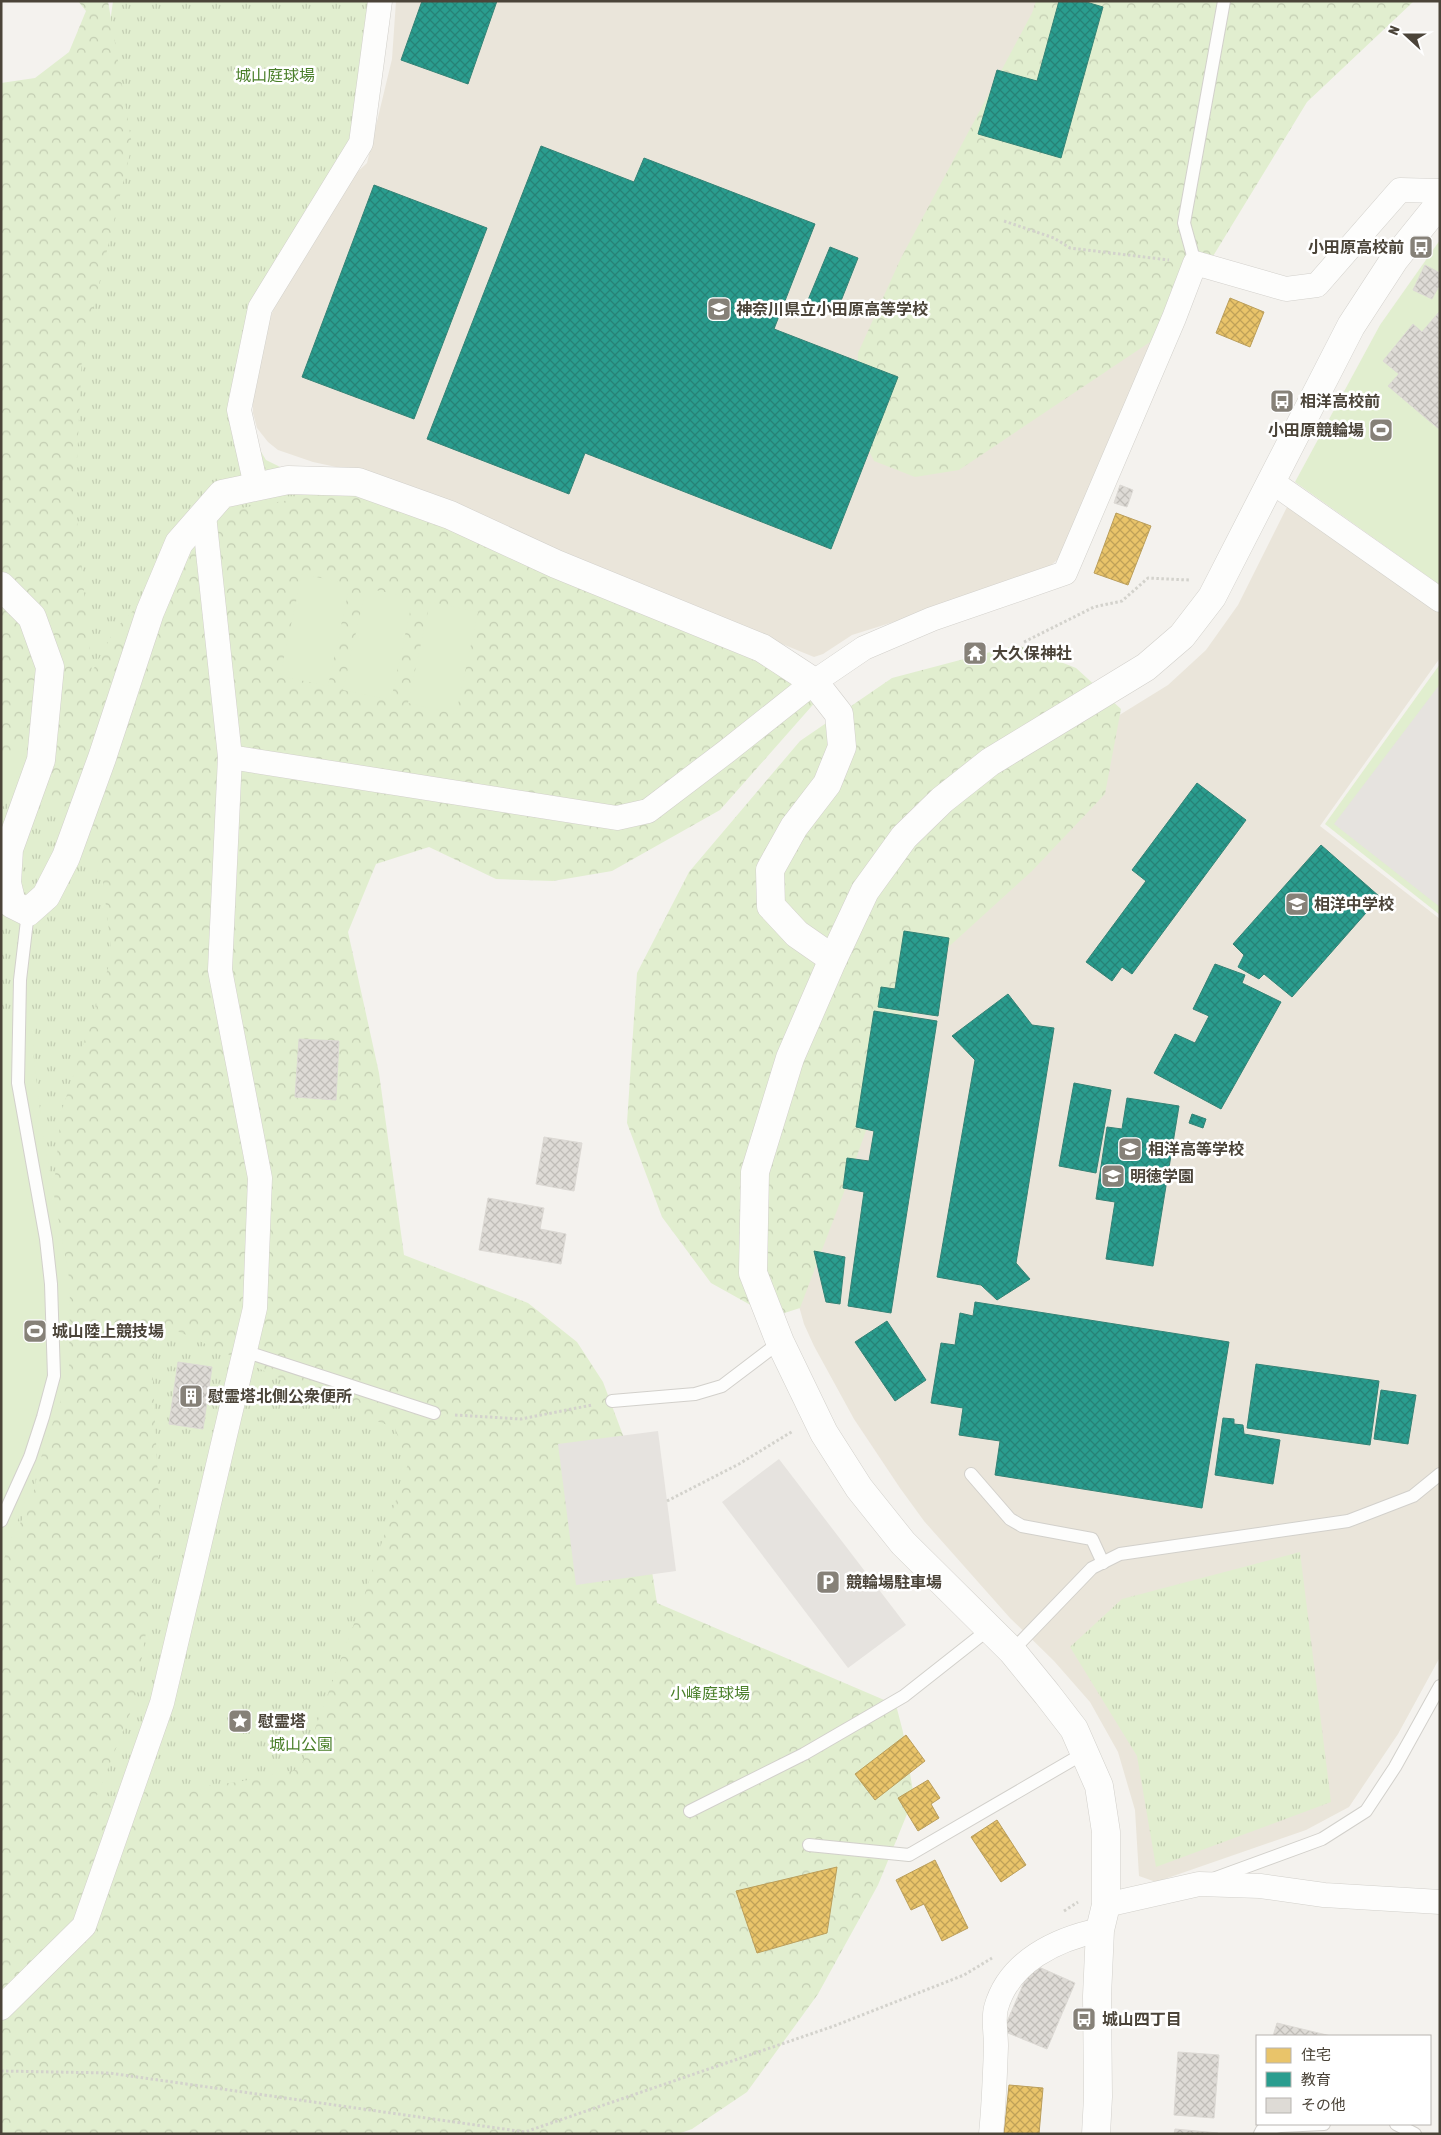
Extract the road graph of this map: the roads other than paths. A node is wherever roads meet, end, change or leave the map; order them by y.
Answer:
1 (380, 1) edge
2 (1224, 1) edge
3 (1440, 190) edge
4 (1440, 202) edge
5 (1195, 263) junction
6 (1271, 481) junction
7 (256, 486) junction
8 (204, 514) junction
9 (1, 586) edge
10 (1440, 600) edge
11 (814, 682) junction
12 (230, 758) junction
13 (28, 912) junction
14 (832, 959) junction
15 (780, 1342) junction
16 (244, 1351) junction
17 (612, 1402) road end
18 (434, 1413) road end
19 (971, 1474) dead end
20 (1440, 1474) edge
21 (1, 1520) edge
22 (1103, 1563) junction
23 (989, 1629) junction
24 (1012, 1651) junction
25 (1440, 1686) edge
26 (1086, 1752) junction
27 (690, 1811) dead end
28 (809, 1845) dead end
29 (1199, 1884) junction
30 (1440, 1902) edge
31 (1104, 1906) junction
32 (1, 2008) edge
33 (1302, 2125) edge
34 (1398, 2125) edge
35 (991, 2134) edge
36 (1096, 2134) edge
37 (1260, 2134) edge
38 (1415, 2134) edge

1 - 7 street
2 - 5 lane
3 - 5 street
4 - 6 street
5 - 11 street
6 - 10 street
6 - 14 street
7 - 8 street
7 - 11 street
8 - 12 street
8 - 13 street
9 - 13 street
11 - 12 street
11 - 14 street
12 - 16 street
13 - 21 lane
14 - 15 street
15 - 17 lane
15 - 23 street
16 - 18 lane
16 - 32 street
19 - 22 lane
20 - 22 lane
22 - 24 lane
23 - 24 street
23 - 27 lane
24 - 26 street
25 - 29 lane
26 - 28 lane
26 - 31 street
29 - 30 street
29 - 31 street
31 - 35 street
31 - 36 street
33 - 37 lane
34 - 38 lane

